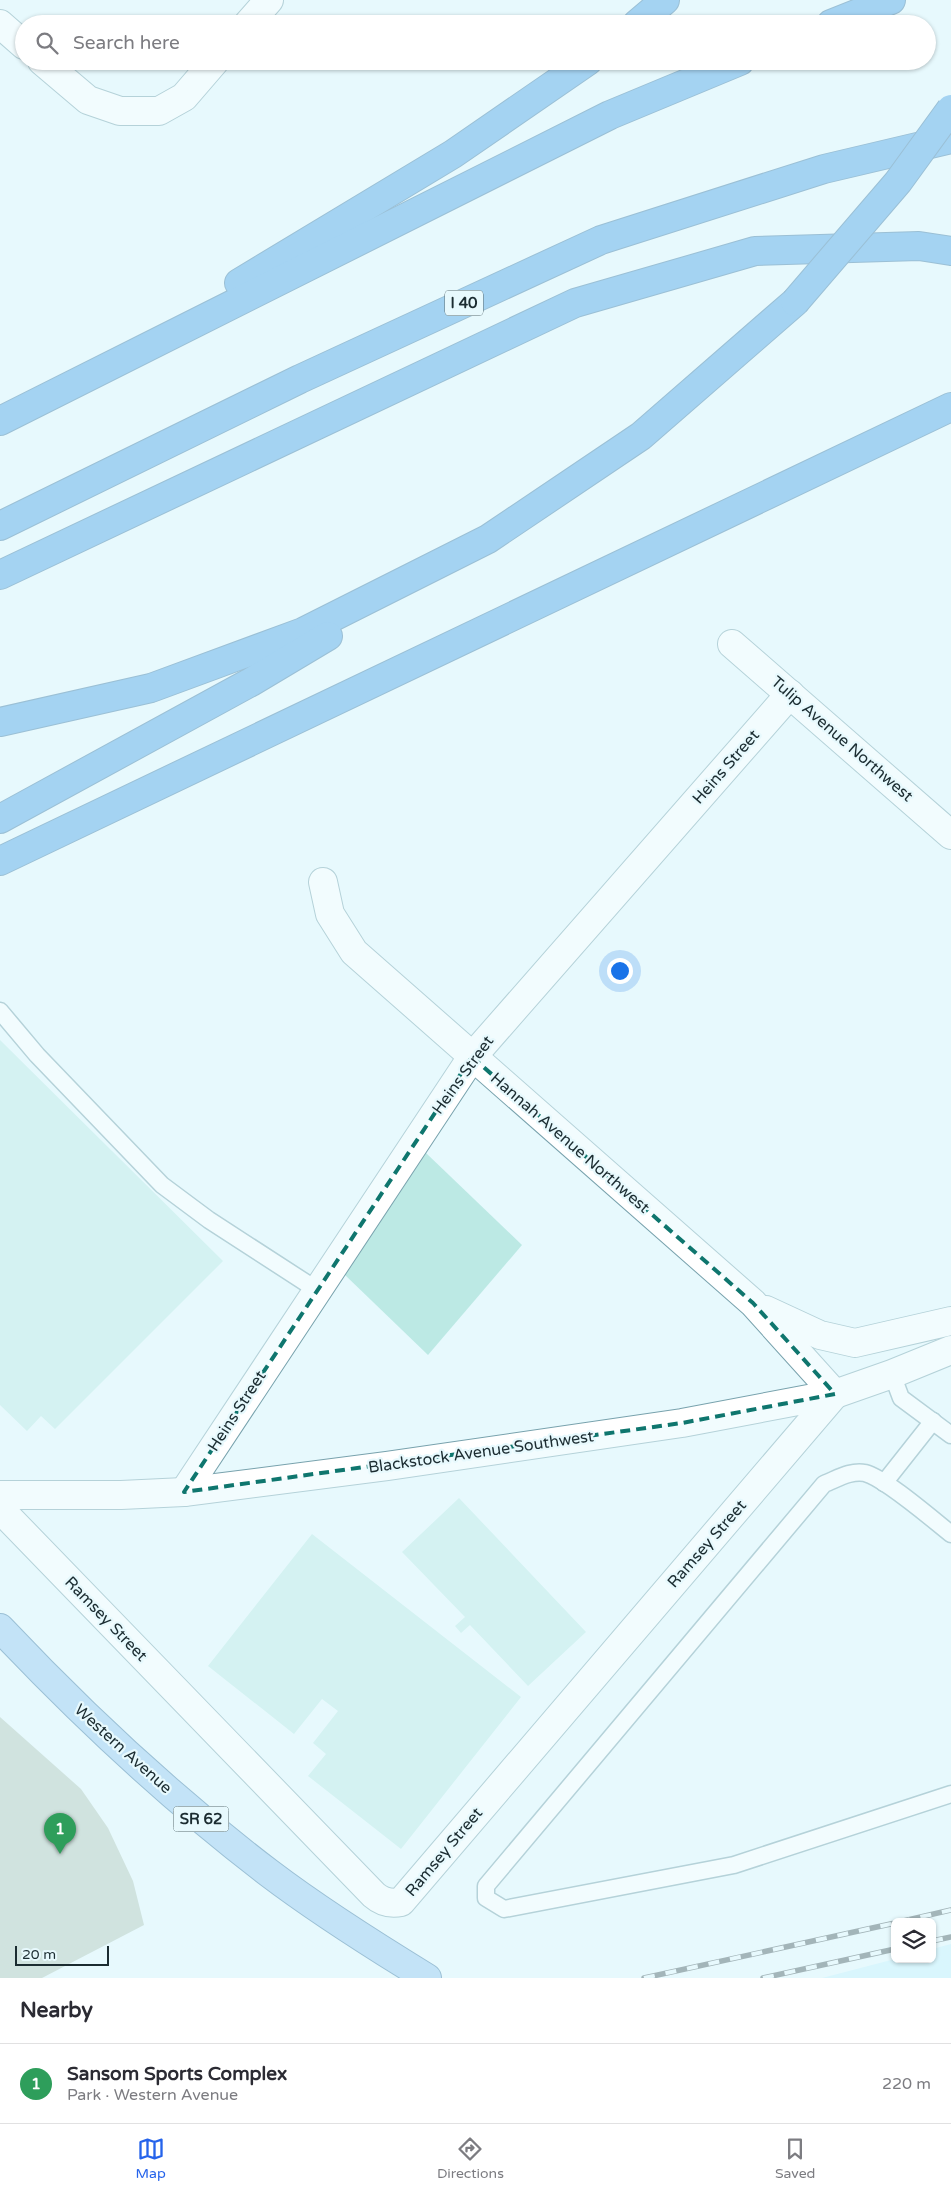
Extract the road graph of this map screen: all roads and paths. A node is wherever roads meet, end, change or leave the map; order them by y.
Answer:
1 (269, 0) edge
2 (665, 0) edge
3 (890, 0) edge
4 (256, 15) edge
5 (648, 15) edge
6 (853, 15) edge
7 (0, 24) edge
8 (15, 37) edge
9 (53, 70) edge
10 (207, 70) edge
11 (575, 70) edge
12 (718, 70) edge
13 (951, 109) edge
14 (951, 139) edge
15 (951, 251) edge
16 (58, 392) junction
17 (951, 407) edge
18 (0, 421) edge
19 (0, 526) edge
20 (488, 539) junction
21 (0, 575) edge
22 (732, 644) dead end
23 (790, 694) junction
24 (0, 722) edge
25 (0, 819) edge
26 (951, 835) edge
27 (0, 861) edge
28 (323, 882) dead end
29 (0, 1011) edge
30 (472, 1057) junction
31 (317, 1290) junction
32 (753, 1303) junction
33 (951, 1321) edge
34 (951, 1350) edge
35 (892, 1374) junction
36 (835, 1394) junction
37 (933, 1421) junction
38 (951, 1435) edge
39 (884, 1483) junction
40 (184, 1492) junction
41 (0, 1495) edge
42 (0, 1510) edge
43 (951, 1534) edge
44 (0, 1628) edge
45 (951, 1794) edge
46 (427, 1978) edge

1 - 4 street
2 - 5 highway
3 - 6 highway
7 - 8 street
9 - 10 street
11 - 16 highway
12 - 16 highway
13 - 20 highway, bridge
14 - 19 highway, I 40
15 - 21 highway
16 - 18 highway
17 - 27 highway
20 - 24 highway
20 - 25 highway
22 - 23 street, Tulip Avenue Northwest
23 - 26 street, Tulip Avenue Northwest
23 - 30 street, Heins Street
28 - 30 street, Hannah Avenue Northwest
29 - 31 lane
30 - 31 street, Heins Street
30 - 32 street, Hannah Avenue Northwest
31 - 40 street, Heins Street
32 - 33 street
32 - 36 street, Hannah Avenue Northwest
34 - 35 street, Blackstock Avenue Southwest
35 - 36 street, Blackstock Avenue Southwest
35 - 37 lane
36 - 40 street, Blackstock Avenue Southwest
36 - 42 street, Ramsey Street
37 - 38 lane
37 - 39 lane
39 - 43 lane
39 - 45 lane
40 - 41 street, Blackstock Avenue Southwest
44 - 46 main road, Western Avenue / SR 62

